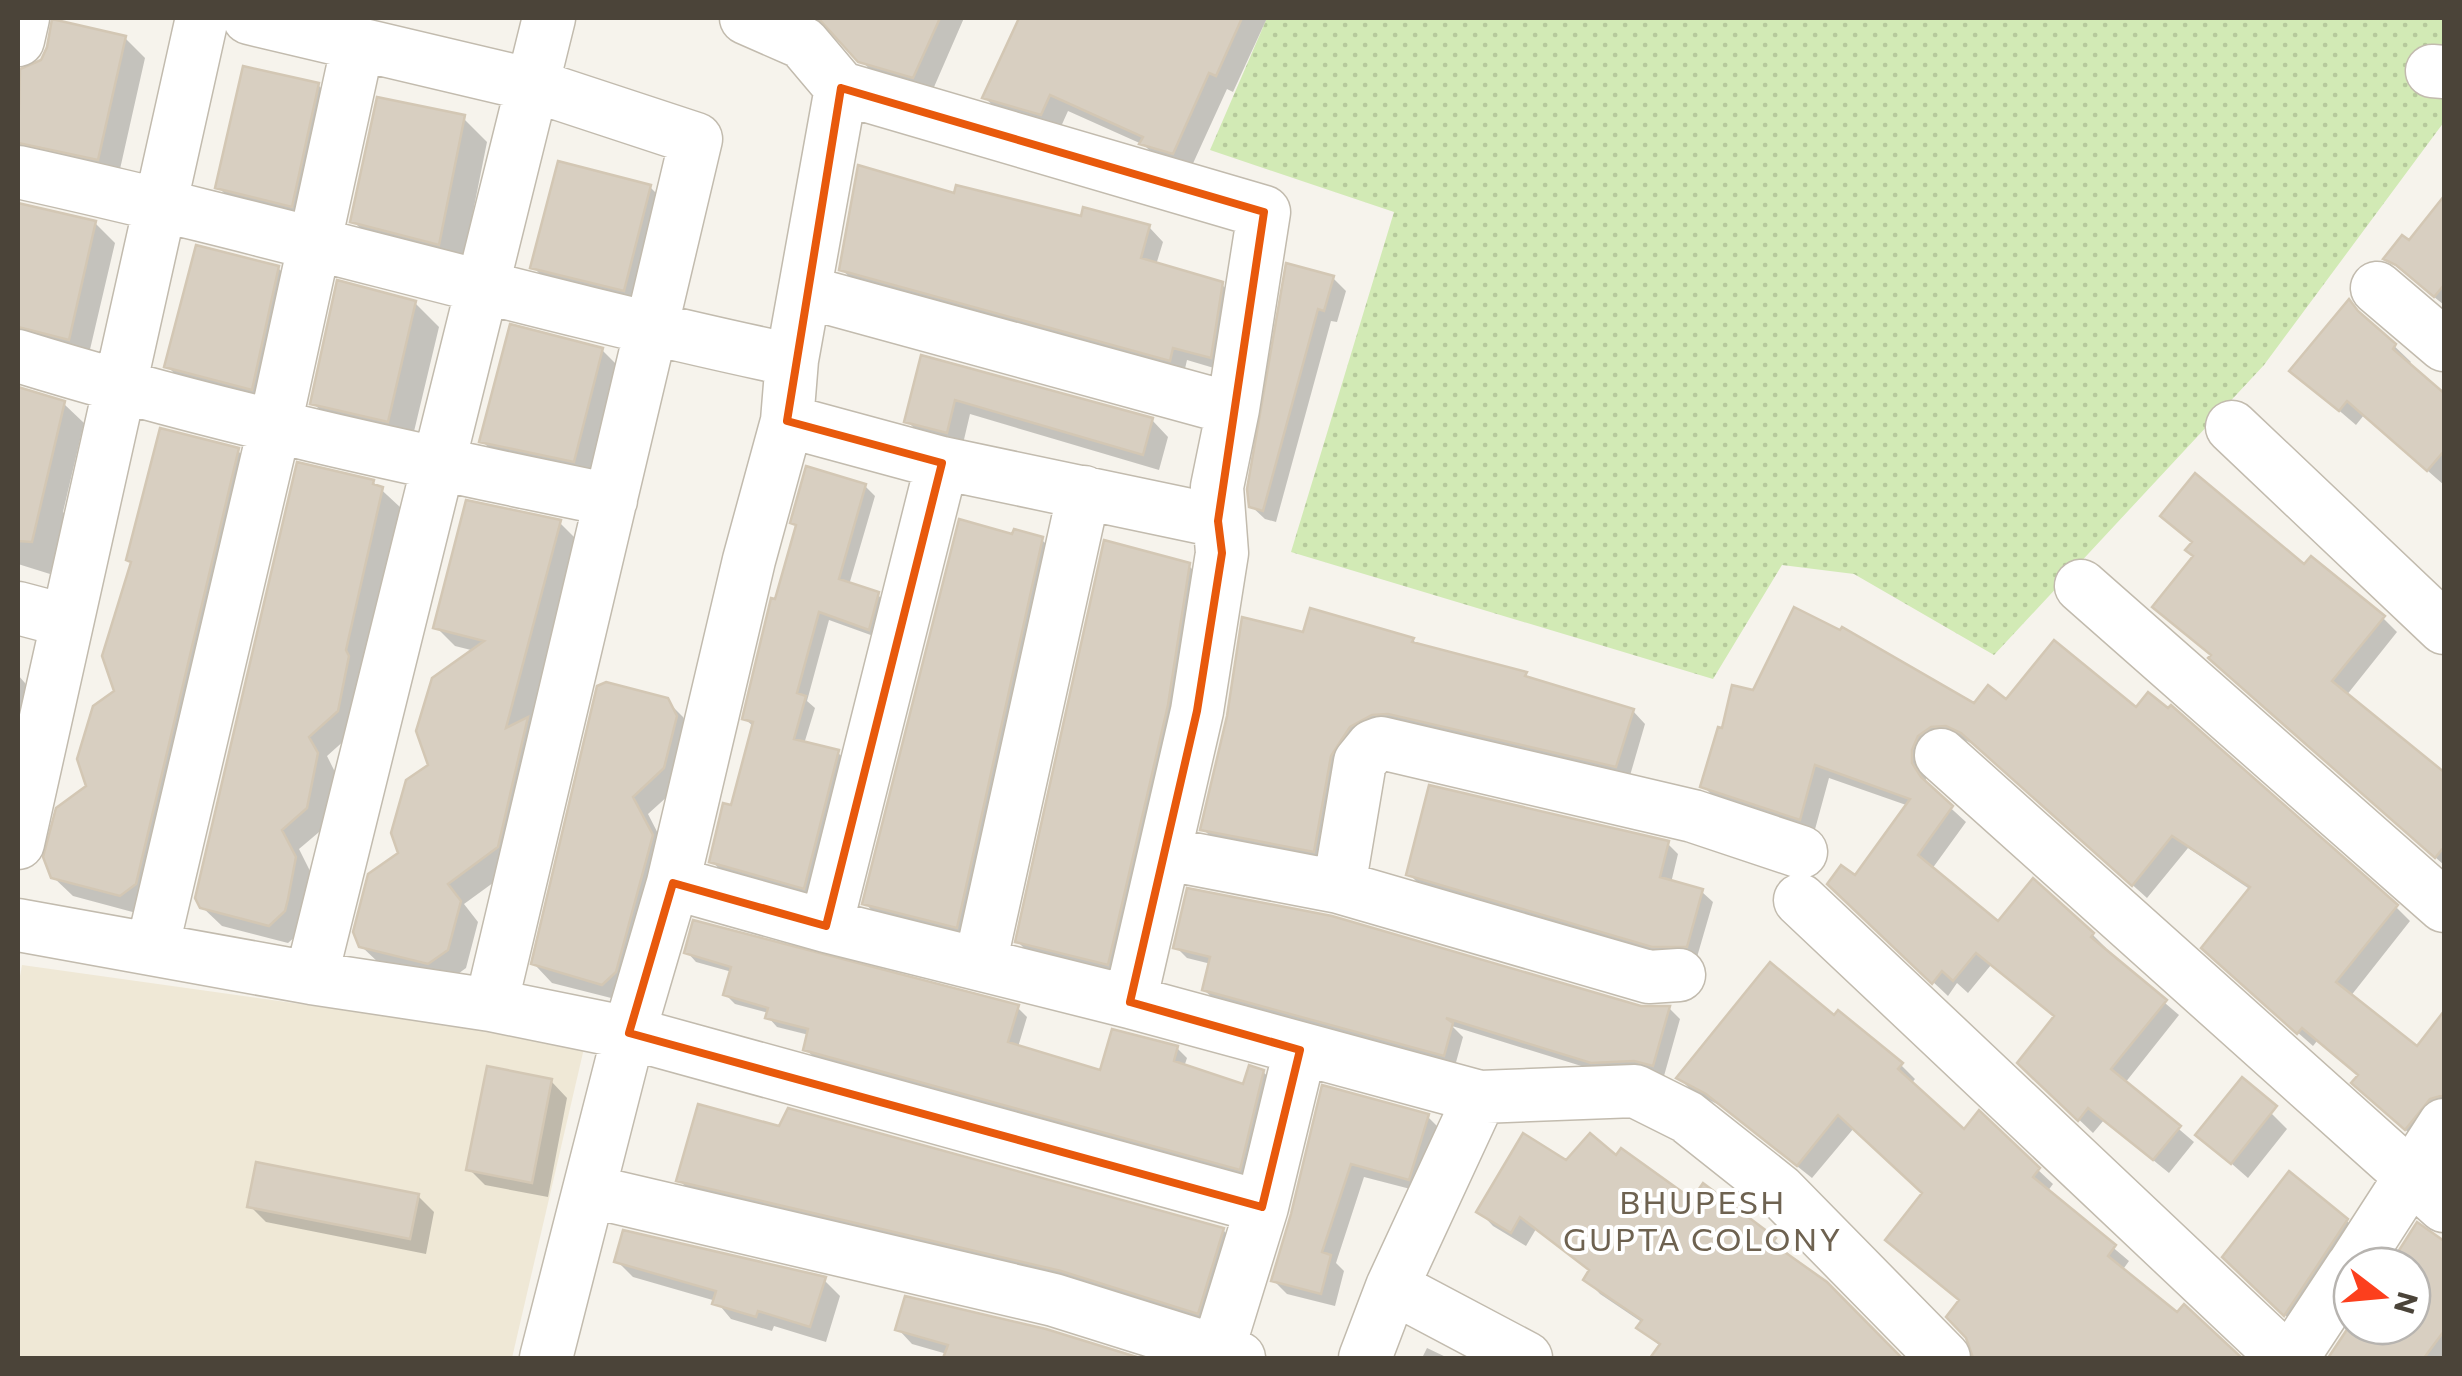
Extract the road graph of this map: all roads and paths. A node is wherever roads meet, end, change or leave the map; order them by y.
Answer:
1 (22, 18) edge
2 (202, 18) edge
3 (250, 18) edge
4 (549, 18) edge
5 (746, 18) edge
6 (809, 30) edge
7 (18, 40) edge
8 (358, 44) junction
9 (532, 85) junction
10 (841, 88) junction
11 (18, 172) edge
12 (160, 204) junction
13 (314, 244) junction
14 (482, 288) junction
15 (2376, 288) dead end
16 (806, 292) junction
17 (651, 330) junction
18 (2444, 345) edge
19 (18, 356) edge
20 (792, 360) junction
21 (119, 387) junction
22 (1233, 410) junction
23 (787, 420) junction
24 (275, 425) junction
25 (2232, 427) dead end
26 (942, 463) junction
27 (438, 464) junction
28 (1084, 492) junction
29 (610, 500) junction
30 (1218, 521) junction
31 (2080, 586) dead end
32 (18, 608) edge
33 (67, 621) junction
34 (2444, 628) edge
35 (1941, 755) dead end
36 (18, 843) edge
37 (1167, 854) junction
38 (673, 883) junction
39 (1339, 887) junction
40 (2444, 906) edge
41 (18, 925) edge
42 (826, 926) junction
43 (152, 949) junction
44 (980, 964) junction
45 (1679, 975) dead end
46 (310, 978) junction
47 (1130, 1002) junction
48 (491, 1005) junction
49 (629, 1033) junction
50 (1300, 1050) junction
51 (1480, 1097) junction
52 (2444, 1126) edge
53 (2428, 1191) edge
54 (589, 1192) junction
55 (1262, 1207) junction
56 (2372, 1246) edge
57 (1392, 1287) junction
58 (2332, 1295) edge
59 (1228, 1356) edge
60 (546, 1358) edge
61 (1366, 1358) edge
62 (1526, 1358) edge
63 (1944, 1358) edge
64 (2288, 1358) edge

1 - 7 street
2 - 12 street
3 - 8 street
4 - 9 street
5 - 6 street
6 - 10 street
8 - 9 street
8 - 13 street
9 - 14 street
9 - 17 street
10 - 16 street
10 - 22 street
11 - 12 street
12 - 13 street
12 - 21 street
13 - 14 street
13 - 24 street
14 - 17 street
14 - 27 street
15 - 18 street
16 - 20 street
16 - 22 street
17 - 20 street
17 - 29 street
19 - 21 street
20 - 23 street
21 - 24 street
21 - 33 street
22 - 30 street
23 - 26 street
23 - 38 street
24 - 27 street
24 - 43 street
25 - 34 street
26 - 28 street
26 - 42 street
27 - 29 street
27 - 46 street
28 - 30 street
28 - 44 street
29 - 48 street
30 - 37 street
31 - 40 street
32 - 33 street
33 - 36 street
35 - 53 street
37 - 39 street
37 - 47 street
38 - 42 street
38 - 49 street
39 - 45 street
39 - 64 street
41 - 43 street
42 - 44 street
43 - 46 street
44 - 47 street
46 - 48 street
47 - 50 street
48 - 49 street
49 - 54 street
49 - 55 street
50 - 51 street
50 - 55 street
51 - 57 street
51 - 63 street
52 - 53 street
53 - 56 street
54 - 59 street
54 - 60 street
55 - 59 street
57 - 61 street
57 - 62 street
58 - 64 street

